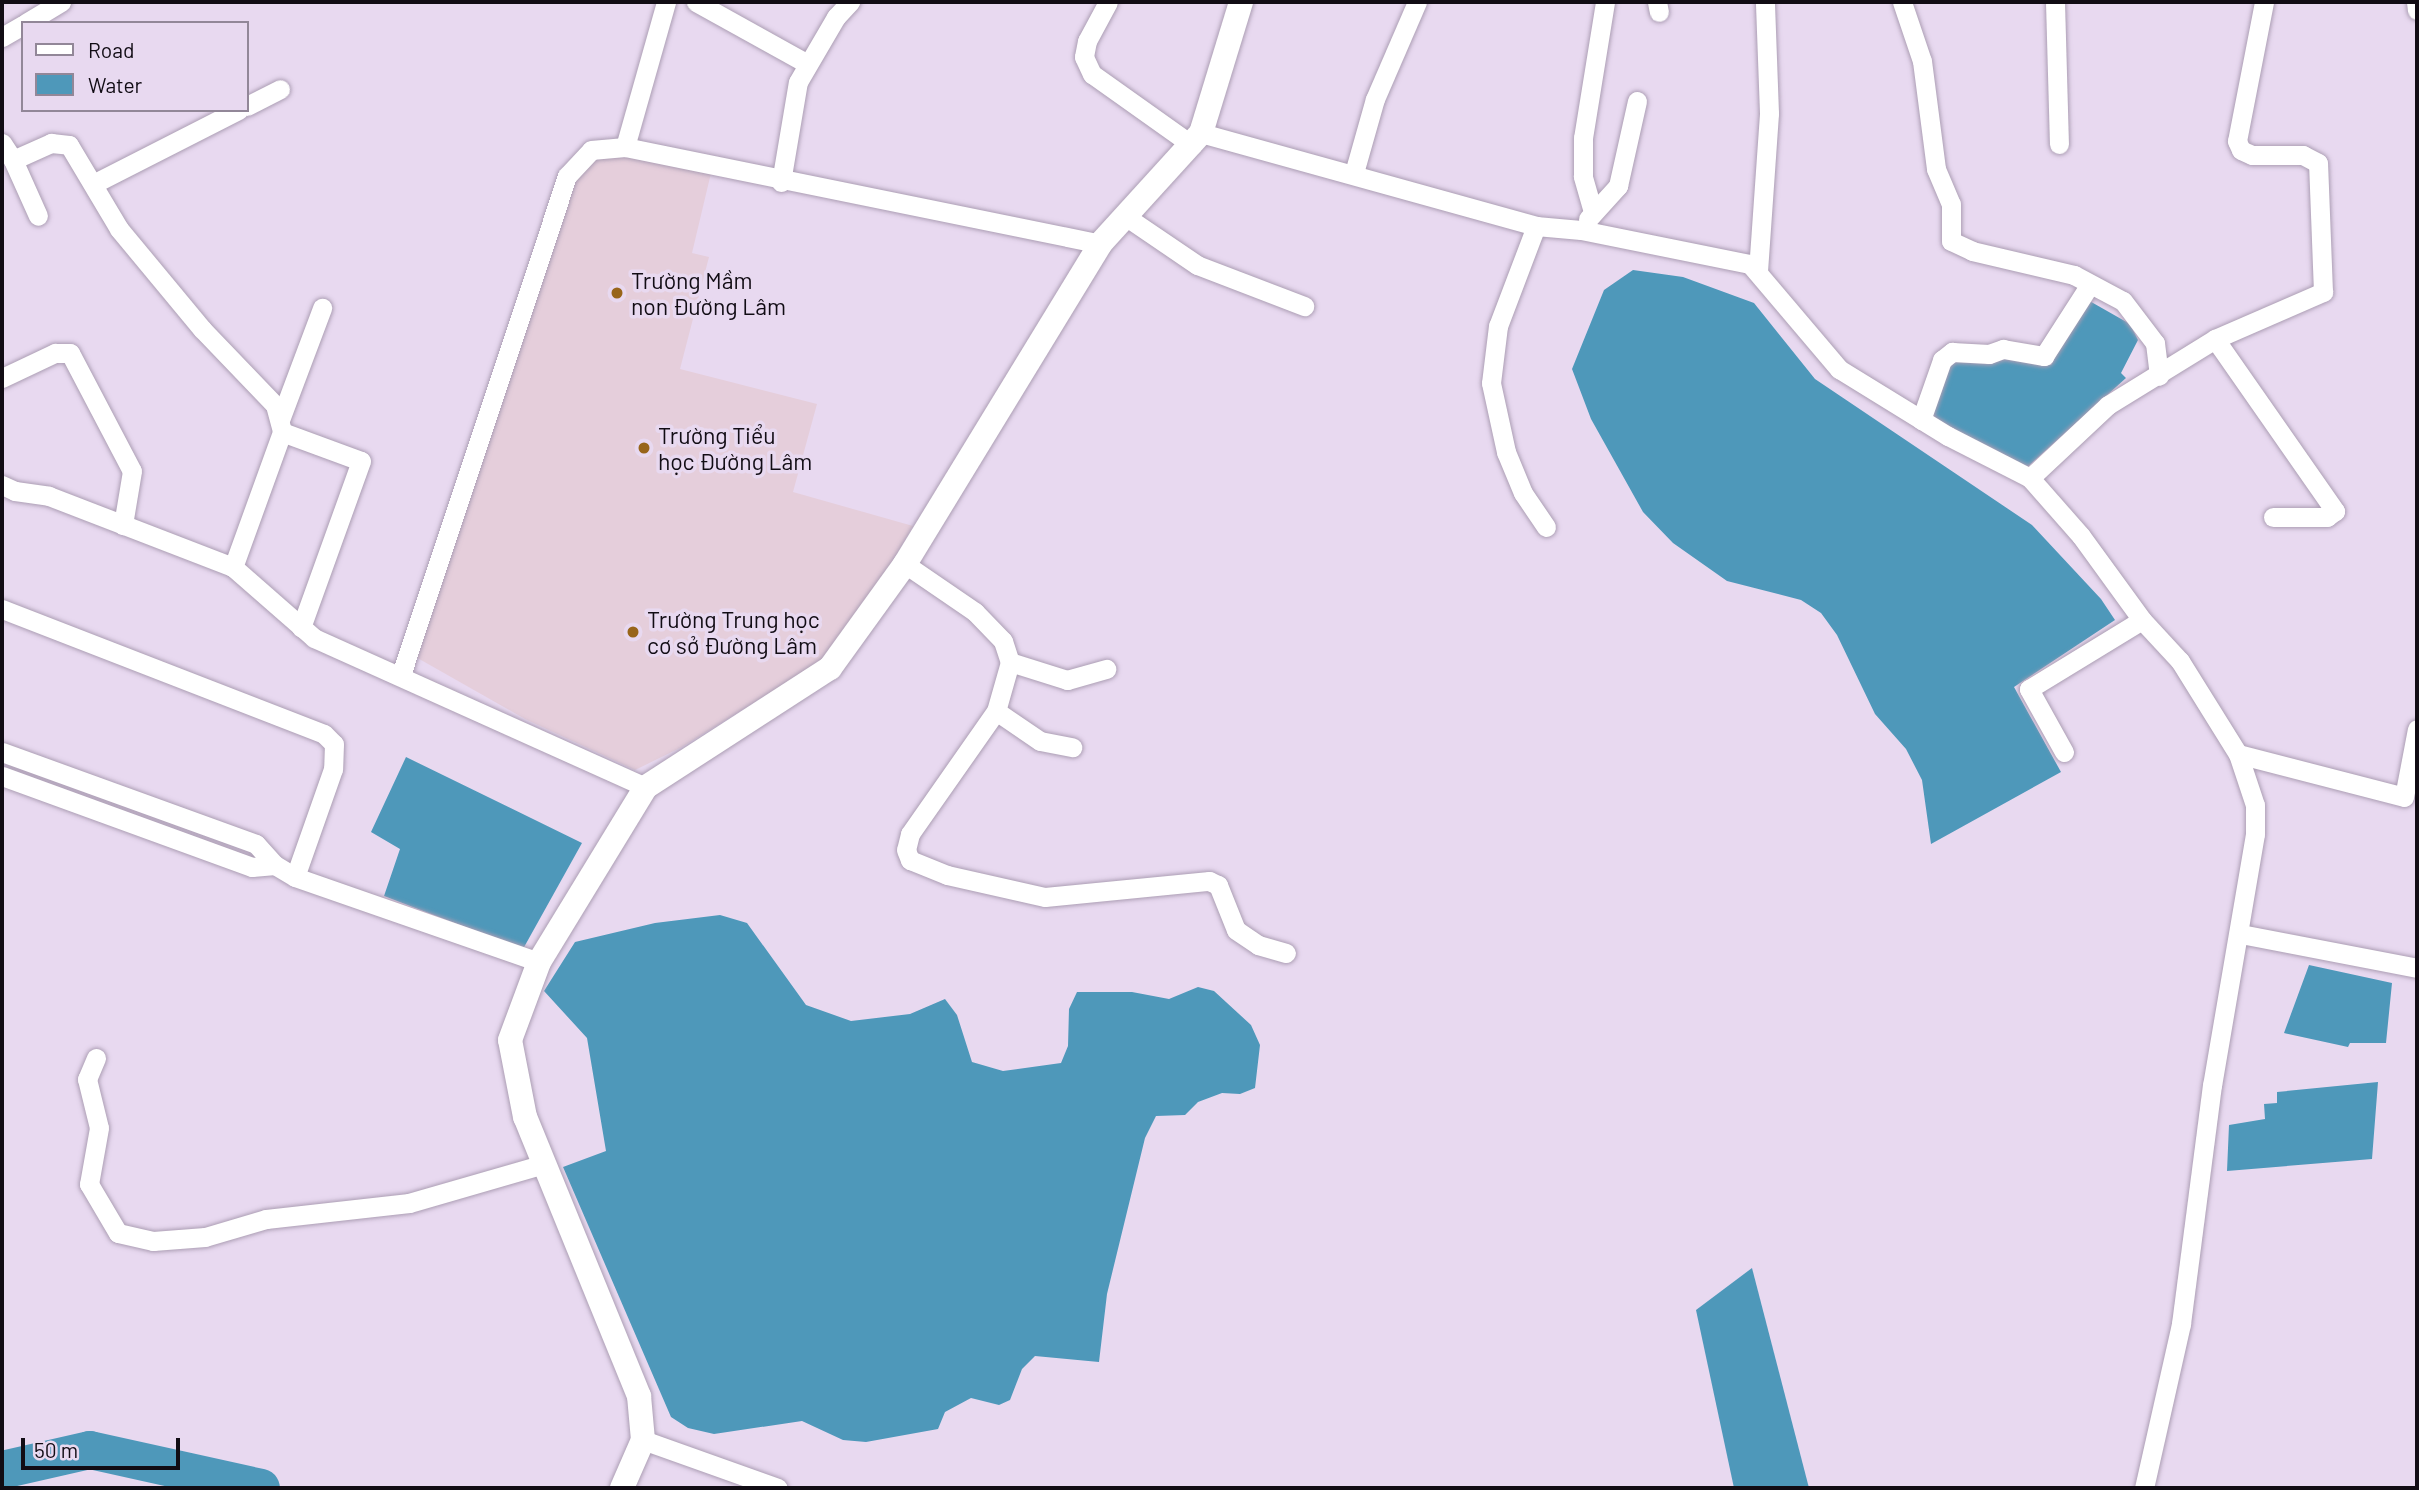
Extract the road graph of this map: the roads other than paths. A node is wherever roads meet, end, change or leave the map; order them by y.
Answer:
1 (61, 2) edge
2 (666, 2) edge
3 (696, 2) edge
4 (850, 2) edge
5 (1108, 2) edge
6 (1241, 2) edge
7 (1417, 2) edge
8 (1605, 2) edge
9 (1765, 2) edge
10 (1902, 2) edge
11 (2055, 2) edge
12 (2264, 2) edge
13 (2416, 2) edge
14 (2417, 10) edge
15 (29, 21) edge
16 (21, 26) edge
17 (2, 37) edge
18 (807, 63) junction
19 (280, 89) dead end
20 (1637, 101) dead end
21 (248, 105) edge
22 (234, 112) edge
23 (1196, 139) junction
24 (2, 143) edge
25 (2059, 144) dead end
26 (625, 147) junction
27 (13, 160) junction
28 (1353, 173) junction
29 (781, 182) junction
30 (93, 184) junction
31 (1593, 212) junction
32 (38, 216) dead end
33 (1125, 216) junction
34 (1536, 226) junction
35 (1581, 230) junction
36 (1100, 244) junction
37 (1758, 271) junction
38 (2089, 286) junction
39 (1304, 306) dead end
40 (322, 308) dead end
41 (2215, 339) junction
42 (2159, 376) junction
43 (2, 378) edge
44 (1921, 420) junction
45 (281, 426) junction
46 (2030, 478) junction
47 (2, 485) edge
48 (2273, 517) dead end
49 (123, 525) junction
50 (1546, 527) dead end
51 (905, 564) junction
52 (233, 567) junction
53 (2, 609) edge
54 (2142, 620) junction
55 (301, 628) junction
56 (1010, 662) junction
57 (1106, 669) dead end
58 (401, 676) junction
59 (996, 711) junction
60 (2417, 729) edge
61 (1072, 747) dead end
62 (2, 752) edge
63 (2064, 752) dead end
64 (2238, 754) junction
65 (53, 771) junction
66 (2, 776) edge
67 (646, 787) junction
68 (43, 792) junction
69 (275, 864) junction
70 (295, 877) junction
71 (2241, 934) junction
72 (1286, 953) dead end
73 (539, 962) junction
74 (2417, 968) edge
75 (96, 1058) dead end
76 (544, 1164) junction
77 (643, 1440) junction
78 (622, 1488) edge
79 (778, 1488) edge
80 (2144, 1488) edge

1 - 15 street
2 - 26 street
3 - 18 street
4 - 18 street
5 - 23 street
6 - 23 street
7 - 28 street
8 - 31 street
9 - 37 street
10 - 38 street
11 - 25 street
12 - 41 street
13 - 14 street
16 - 17 street
18 - 29 street
19 - 21 street
20 - 31 street
22 - 30 street
23 - 28 street
23 - 33 street
24 - 27 street
26 - 29 street
26 - 58 street
27 - 30 street
27 - 32 street
28 - 34 street
29 - 36 street
30 - 45 street
31 - 35 street
33 - 36 street
33 - 39 street
34 - 35 street
34 - 50 street
35 - 37 street
36 - 51 street
37 - 44 street
38 - 42 street
38 - 44 street
40 - 45 street
41 - 42 street
41 - 48 street
42 - 46 street
43 - 49 street
44 - 46 street
45 - 52 street
45 - 55 street
46 - 54 street
47 - 49 street
49 - 52 street
51 - 56 street
51 - 67 street
52 - 55 street
53 - 70 street
54 - 63 street
54 - 64 street
55 - 58 street
56 - 57 street
56 - 59 street
58 - 67 street
59 - 61 street
59 - 72 street
60 - 64 street
62 - 65 street
64 - 71 street
65 - 68 street
65 - 69 street
66 - 68 street
67 - 73 street
68 - 69 street
69 - 70 street
70 - 73 street
71 - 74 street
71 - 80 street
73 - 76 street
75 - 76 street
76 - 77 street
77 - 78 street
77 - 79 street

